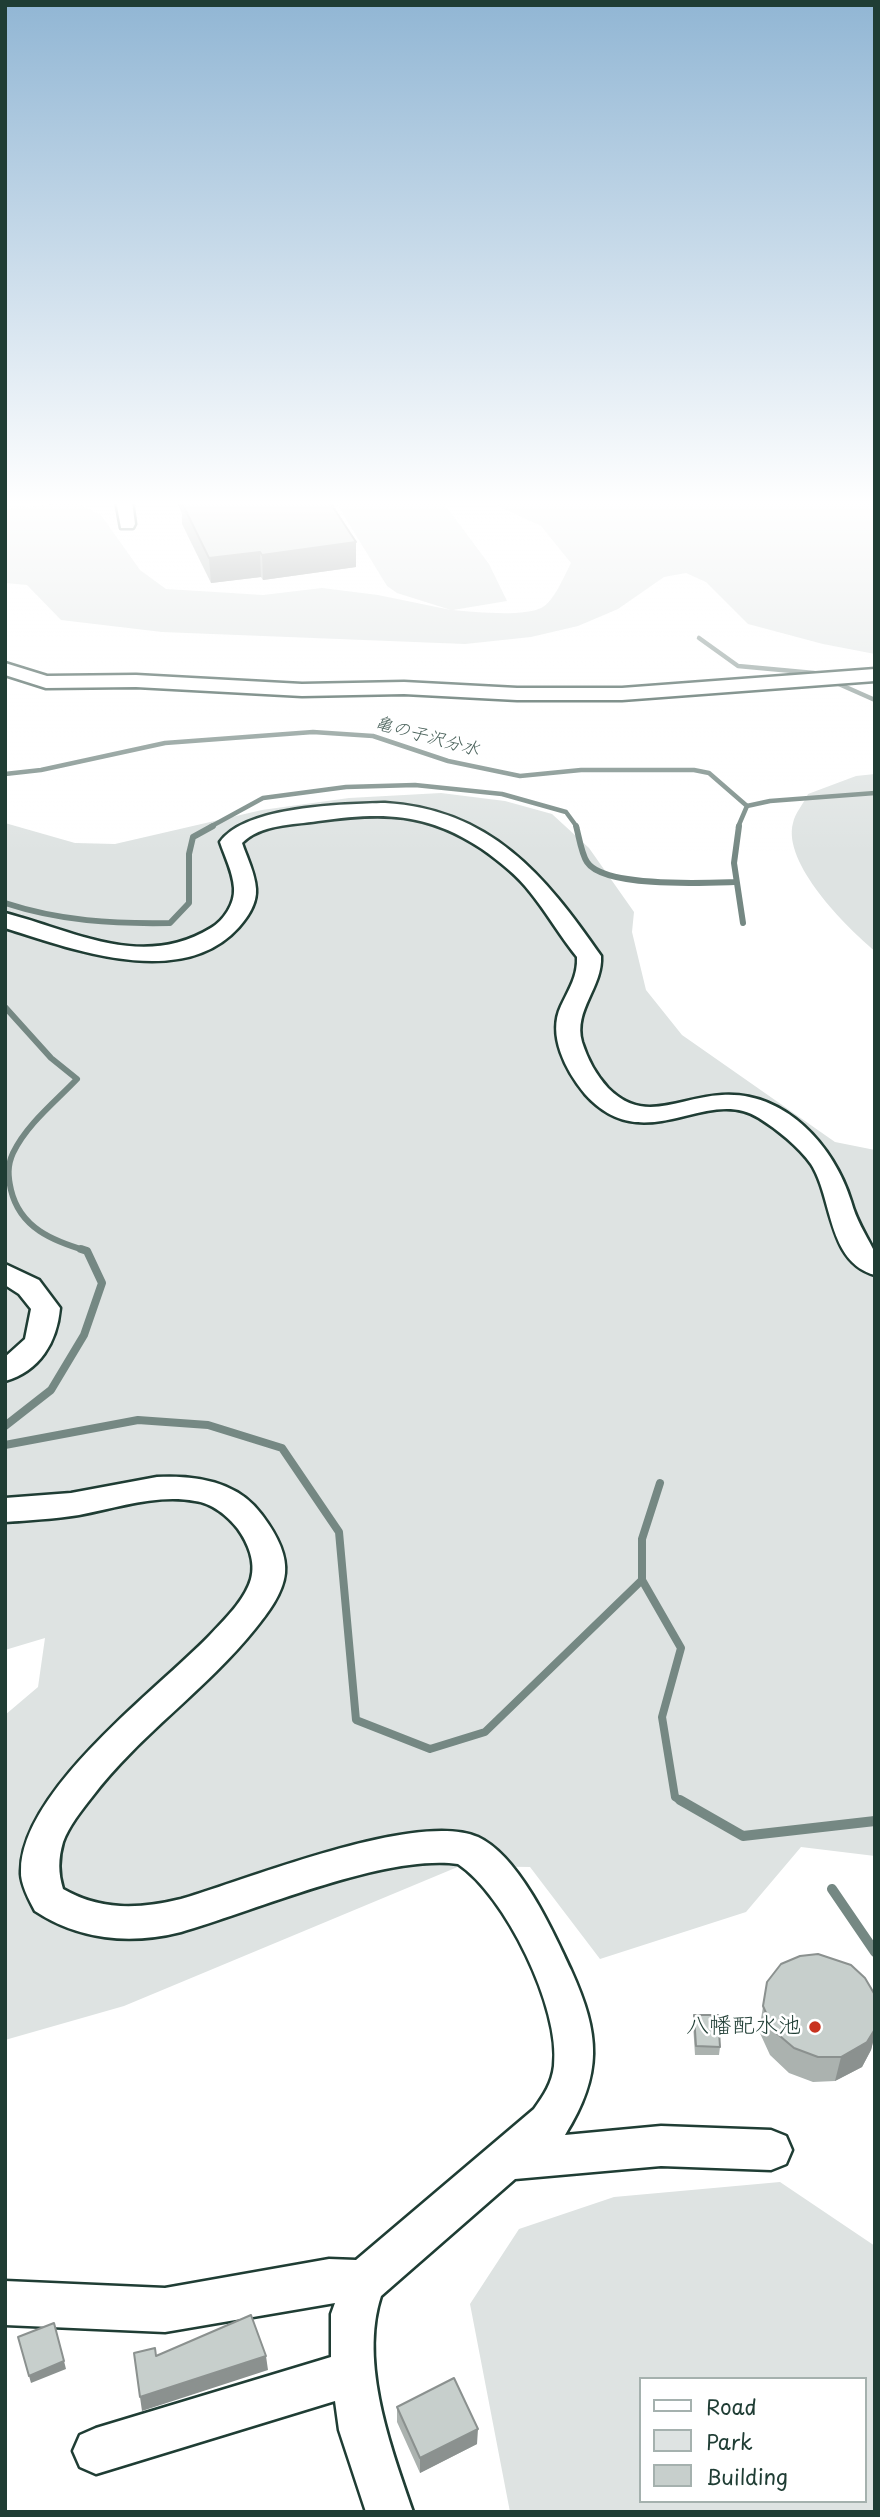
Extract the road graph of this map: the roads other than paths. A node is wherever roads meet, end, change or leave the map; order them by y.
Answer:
1 (5, 648) edge
2 (9, 669) edge
3 (875, 675) edge
4 (5, 920) edge
5 (875, 1266) edge
6 (5, 1273) edge
7 (5, 1371) edge
8 (5, 1510) edge
9 (771, 2150) dead end
10 (504, 2160) junction
11 (365, 2282) junction
12 (5, 2303) edge
13 (354, 2373) junction
14 (96, 2451) dead end
15 (390, 2512) edge

1 - 2 street
2 - 3 street
4 - 5 street
6 - 7 street
8 - 10 street
9 - 10 street
10 - 11 street
11 - 12 street
11 - 13 street
13 - 14 street
13 - 15 street

